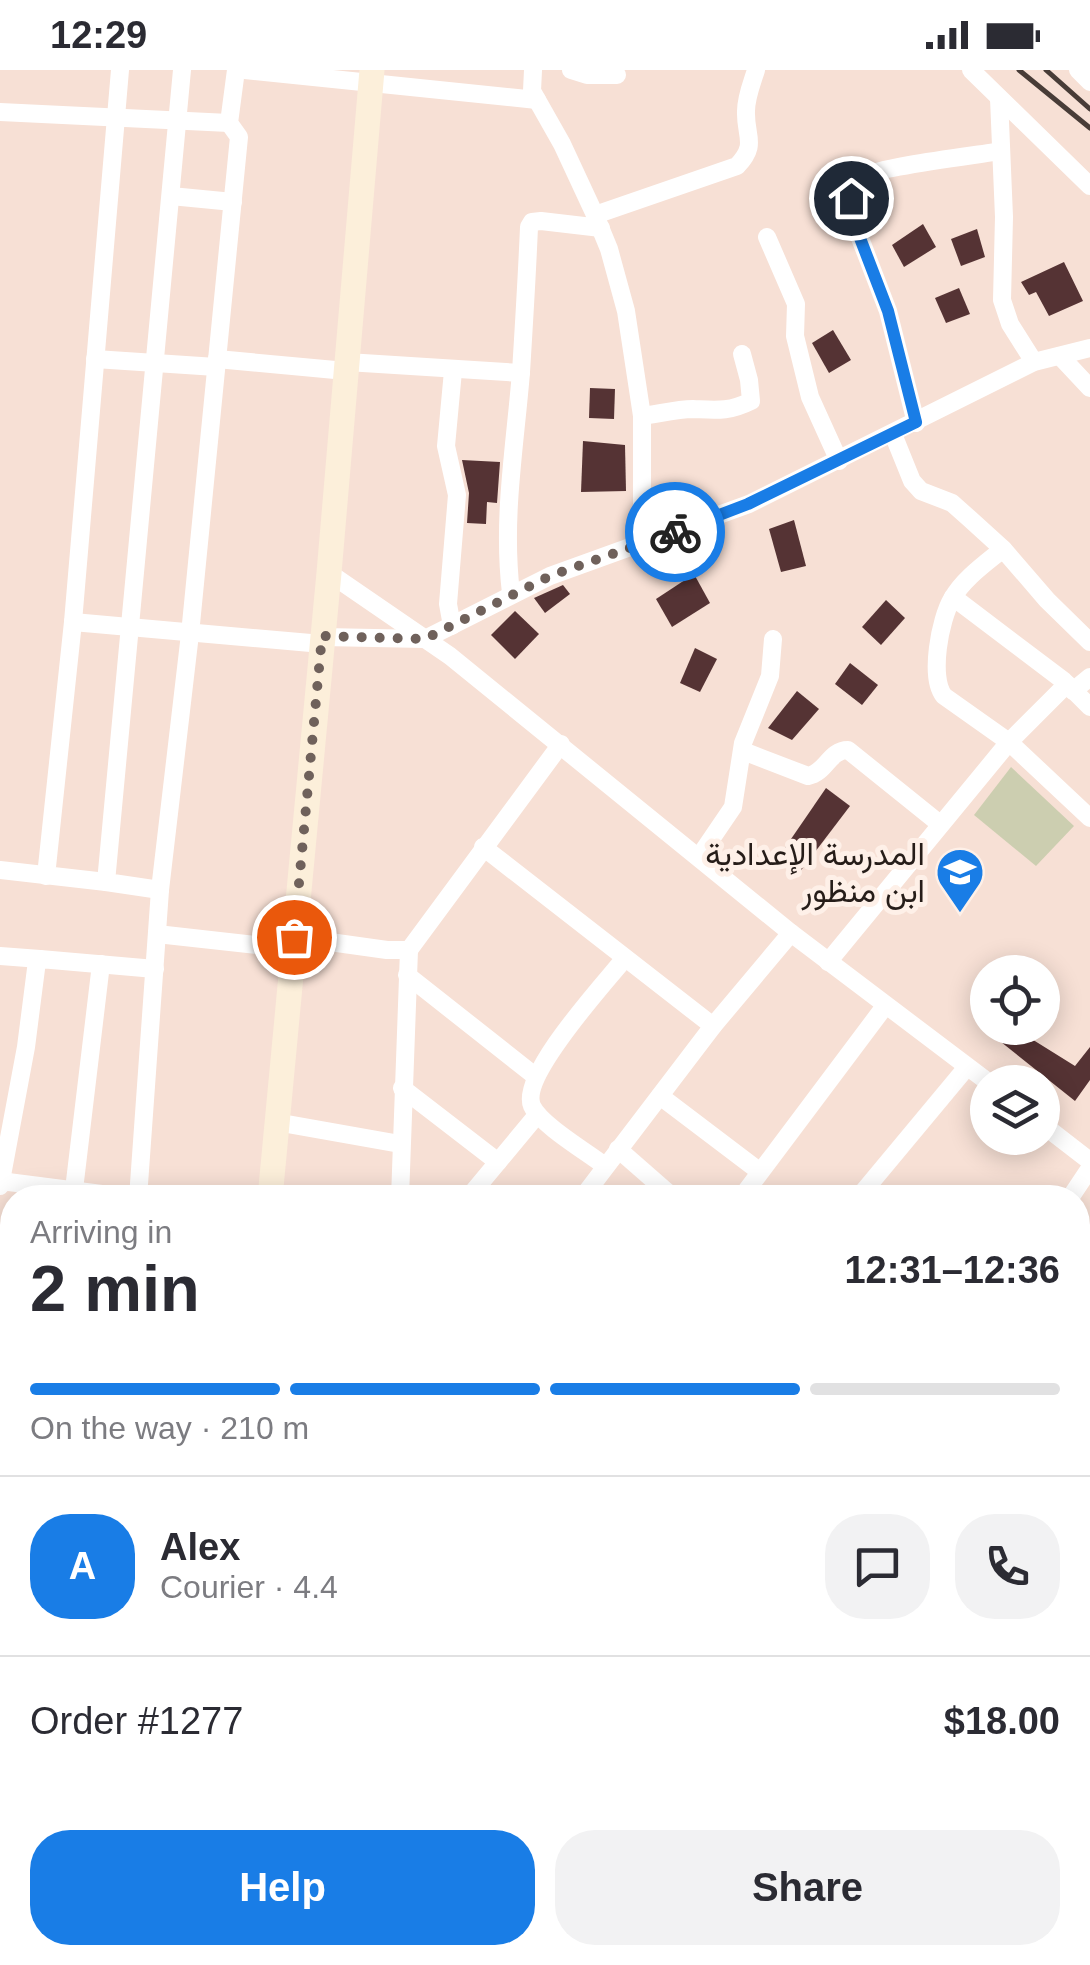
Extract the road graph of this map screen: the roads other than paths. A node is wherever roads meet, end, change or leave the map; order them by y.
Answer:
1 (120, 70) edge
2 (182, 70) edge
3 (236, 70) edge
4 (245, 70) edge
5 (533, 70) edge
6 (571, 70) edge
7 (756, 70) edge
8 (971, 70) edge
9 (1078, 70) edge
10 (617, 75) dead end
11 (371, 77) edge
12 (1090, 82) edge
13 (999, 98) junction
14 (537, 100) junction
15 (0, 112) edge
16 (114, 118) junction
17 (177, 120) junction
18 (229, 124) junction
19 (1000, 151) junction
20 (1090, 186) edge
21 (172, 196) junction
22 (233, 202) junction
23 (598, 222) junction
24 (767, 237) dead end
25 (1090, 348) edge
26 (742, 354) dead end
27 (1060, 356) junction
28 (95, 359) junction
29 (1034, 362) junction
30 (156, 363) junction
31 (217, 363) junction
32 (347, 366) junction
33 (453, 372) junction
34 (521, 374) junction
35 (1090, 388) edge
36 (642, 416) junction
37 (916, 422) junction
38 (892, 434) junction
39 (839, 462) junction
40 (642, 544) junction
41 (1003, 549) junction
42 (329, 573) junction
43 (511, 594) junction
44 (953, 597) junction
45 (73, 622) junction
46 (452, 626) junction
47 (130, 628) junction
48 (190, 634) junction
49 (425, 639) junction
50 (773, 639) dead end
51 (322, 640) junction
52 (1090, 642) edge
53 (1090, 677) edge
54 (1070, 688) junction
55 (1090, 707) edge
56 (1009, 742) junction
57 (561, 744) junction
58 (742, 751) junction
59 (1090, 818) edge
60 (940, 824) junction
61 (483, 847) junction
62 (699, 858) junction
63 (0, 870) edge
64 (46, 876) junction
65 (106, 882) junction
66 (160, 890) junction
67 (791, 933) junction
68 (157, 934) junction
69 (293, 943) junction
70 (408, 950) junction
71 (0, 956) edge
72 (40, 958) junction
73 (625, 958) junction
74 (828, 962) junction
75 (101, 964) junction
76 (154, 970) junction
77 (407, 975) junction
78 (885, 1006) junction
79 (713, 1026) junction
80 (968, 1067) joint
81 (534, 1076) junction
82 (402, 1088) junction
83 (660, 1096) junction
84 (538, 1115) junction
85 (276, 1122) junction
86 (1060, 1138) edge
87 (400, 1144) junction
88 (618, 1149) junction
89 (1090, 1160) edge
90 (498, 1162) junction
91 (605, 1166) junction
92 (759, 1171) junction
93 (0, 1183) edge
94 (74, 1185) edge
95 (137, 1185) edge
96 (271, 1185) edge
97 (400, 1185) edge
98 (479, 1185) edge
99 (591, 1185) edge
100 (659, 1185) edge
101 (750, 1185) edge
102 (869, 1185) edge

1 - 16 street
2 - 17 street
3 - 18 street
4 - 11 street
5 - 14 street
6 - 10 street
7 - 23 street
8 - 13 street
9 - 12 street
11 - 14 street
11 - 32 main road
13 - 19 street
13 - 20 street
14 - 23 street
15 - 16 street
16 - 17 street
16 - 28 street
17 - 18 street
17 - 21 street
18 - 22 street
19 - 29 street
19 - 37 street
21 - 22 street
21 - 30 street
22 - 31 street
23 - 34 street
23 - 36 street
24 - 39 street
25 - 27 street
26 - 36 street
27 - 29 street
27 - 35 street
28 - 30 street
28 - 45 street
29 - 37 street
30 - 31 street
30 - 47 street
31 - 32 street
31 - 48 street
32 - 33 street
32 - 42 main road
33 - 34 street
33 - 46 street
34 - 43 street
36 - 40 street
37 - 38 street
38 - 39 street
38 - 41 street
39 - 40 street
40 - 43 street
41 - 44 street
41 - 52 street
42 - 49 street
42 - 51 main road
43 - 46 street
44 - 54 street
44 - 56 street
45 - 47 street
45 - 64 street
46 - 49 street
47 - 48 street
47 - 65 street
48 - 51 street
48 - 66 street
49 - 51 street
49 - 57 street
50 - 58 street
51 - 69 main road
53 - 54 street
54 - 55 street
54 - 56 street
56 - 59 street
56 - 60 street
57 - 61 street
57 - 62 street
58 - 60 street
58 - 62 street
60 - 74 street
61 - 70 street
61 - 73 street
62 - 67 street
63 - 64 street
64 - 65 street
65 - 66 street
66 - 68 street
67 - 74 street
67 - 79 street
68 - 69 street
68 - 76 street
69 - 70 street
69 - 85 main road
70 - 77 street
71 - 72 street
72 - 75 street
72 - 93 street
73 - 79 street
73 - 81 street
74 - 78 street
75 - 76 street
75 - 94 street
76 - 95 street
77 - 81 street
77 - 82 street
78 - 80 street
78 - 92 street
79 - 83 street
80 - 102 street
81 - 84 street
82 - 87 street
82 - 90 street
83 - 88 street
83 - 92 street
84 - 90 street
84 - 91 street
85 - 87 street
85 - 96 main road
86 - 89 street
87 - 97 street
88 - 91 street
88 - 100 street
90 - 98 street
91 - 99 street
92 - 101 street

